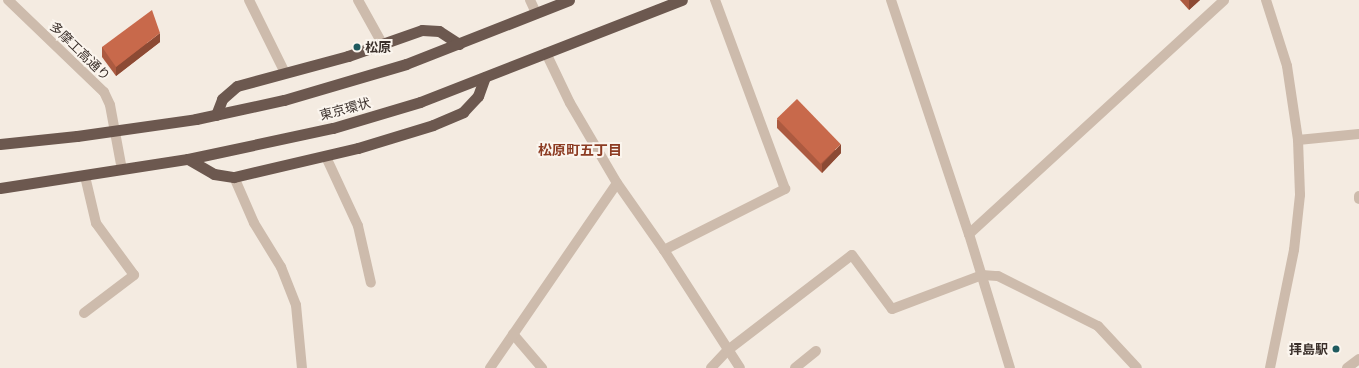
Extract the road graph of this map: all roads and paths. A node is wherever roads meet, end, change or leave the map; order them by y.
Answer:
1 (8, 0) edge
2 (249, 0) edge
3 (358, 0) edge
4 (530, 0) edge
5 (569, 0) edge
6 (682, 0) edge
7 (715, 0) edge
8 (892, 0) edge
9 (1224, 0) edge
10 (1266, 0) edge
11 (536, 13) junction
12 (459, 44) junction
13 (383, 45) junction
14 (546, 53) junction
15 (284, 73) junction
16 (485, 77) junction
17 (216, 115) junction
18 (116, 131) junction
19 (1359, 134) edge
20 (1298, 140) junction
21 (0, 144) edge
22 (326, 157) junction
23 (188, 159) junction
24 (122, 170) junction
25 (85, 176) junction
26 (234, 177) junction
27 (617, 183) junction
28 (0, 188) edge
29 (969, 234) junction
30 (664, 250) junction
31 (982, 275) junction
32 (371, 283) dead end
33 (84, 313) dead end
34 (513, 334) junction
35 (728, 350) junction
36 (816, 351) dead end
37 (1359, 359) edge
38 (302, 368) edge
39 (490, 368) edge
40 (542, 368) edge
41 (711, 368) edge
42 (740, 368) edge
43 (795, 368) edge
44 (1010, 368) edge
45 (1137, 368) edge
46 (1270, 368) edge
47 (1347, 368) edge

1 - 18 street, 多摩工高通り
2 - 15 street
3 - 13 street
4 - 11 street
5 - 11 highway, 東京環状
6 - 14 highway, 東京環状
7 - 30 street
8 - 29 street
9 - 29 street
10 - 20 street
11 - 12 highway, 東京環状
12 - 13 highway
12 - 17 highway, 東京環状
13 - 15 highway
14 - 16 highway, 東京環状
14 - 27 street
15 - 17 highway
16 - 22 highway
16 - 23 highway, 東京環状
17 - 18 highway, 東京環状
18 - 21 highway, 東京環状
18 - 24 street, 多摩工高通り
19 - 20 street
20 - 46 street
22 - 26 highway
22 - 32 street
23 - 24 highway, 東京環状
23 - 26 highway
24 - 25 highway, 東京環状
25 - 28 highway, 東京環状
25 - 33 street
26 - 38 street
27 - 30 street
27 - 34 street
29 - 31 street
30 - 35 street
31 - 35 street
31 - 44 street
31 - 45 street
34 - 39 street
34 - 40 street
35 - 41 street
35 - 42 street
36 - 43 street
37 - 47 street

